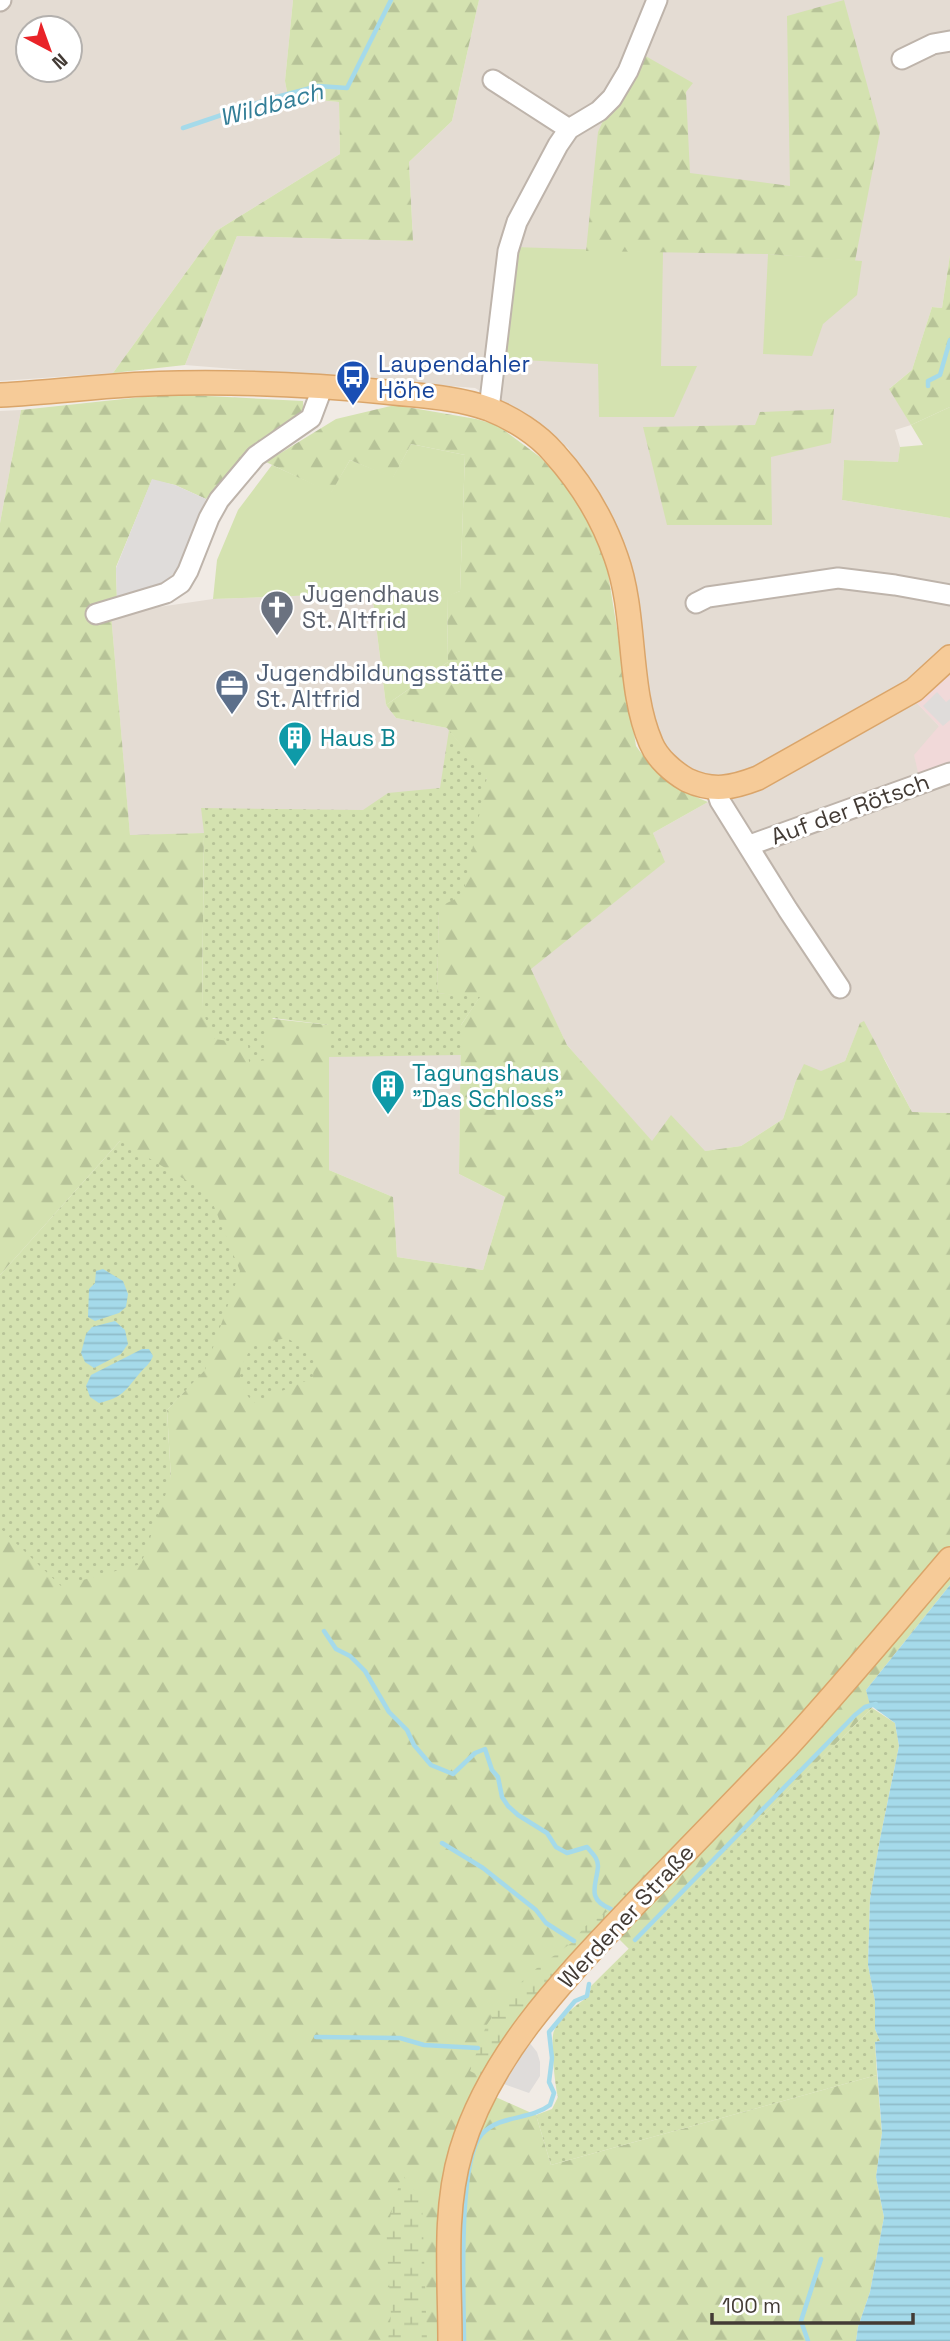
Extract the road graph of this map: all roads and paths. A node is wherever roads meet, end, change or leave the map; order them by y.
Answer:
1 (657, 0) edge
2 (950, 41) edge
3 (902, 59) dead end
4 (493, 80) dead end
5 (569, 130) junction
6 (323, 386) junction
7 (0, 395) edge
8 (489, 409) junction
9 (950, 595) edge
10 (696, 603) dead end
11 (96, 614) dead end
12 (950, 657) edge
13 (950, 773) edge
14 (716, 789) junction
15 (750, 845) junction
16 (840, 988) dead end
17 (950, 1559) edge
18 (450, 2341) edge

1 - 5 street
2 - 3 street
4 - 5 street
5 - 8 street
6 - 7 main road
6 - 8 main road
6 - 11 street
8 - 14 main road
9 - 10 street
12 - 14 main road
13 - 15 street, Auf der Rötsch
14 - 15 street, Auf der Rötsch
15 - 16 street, Auf der Rötsch
17 - 18 main road, Werdener Straße

